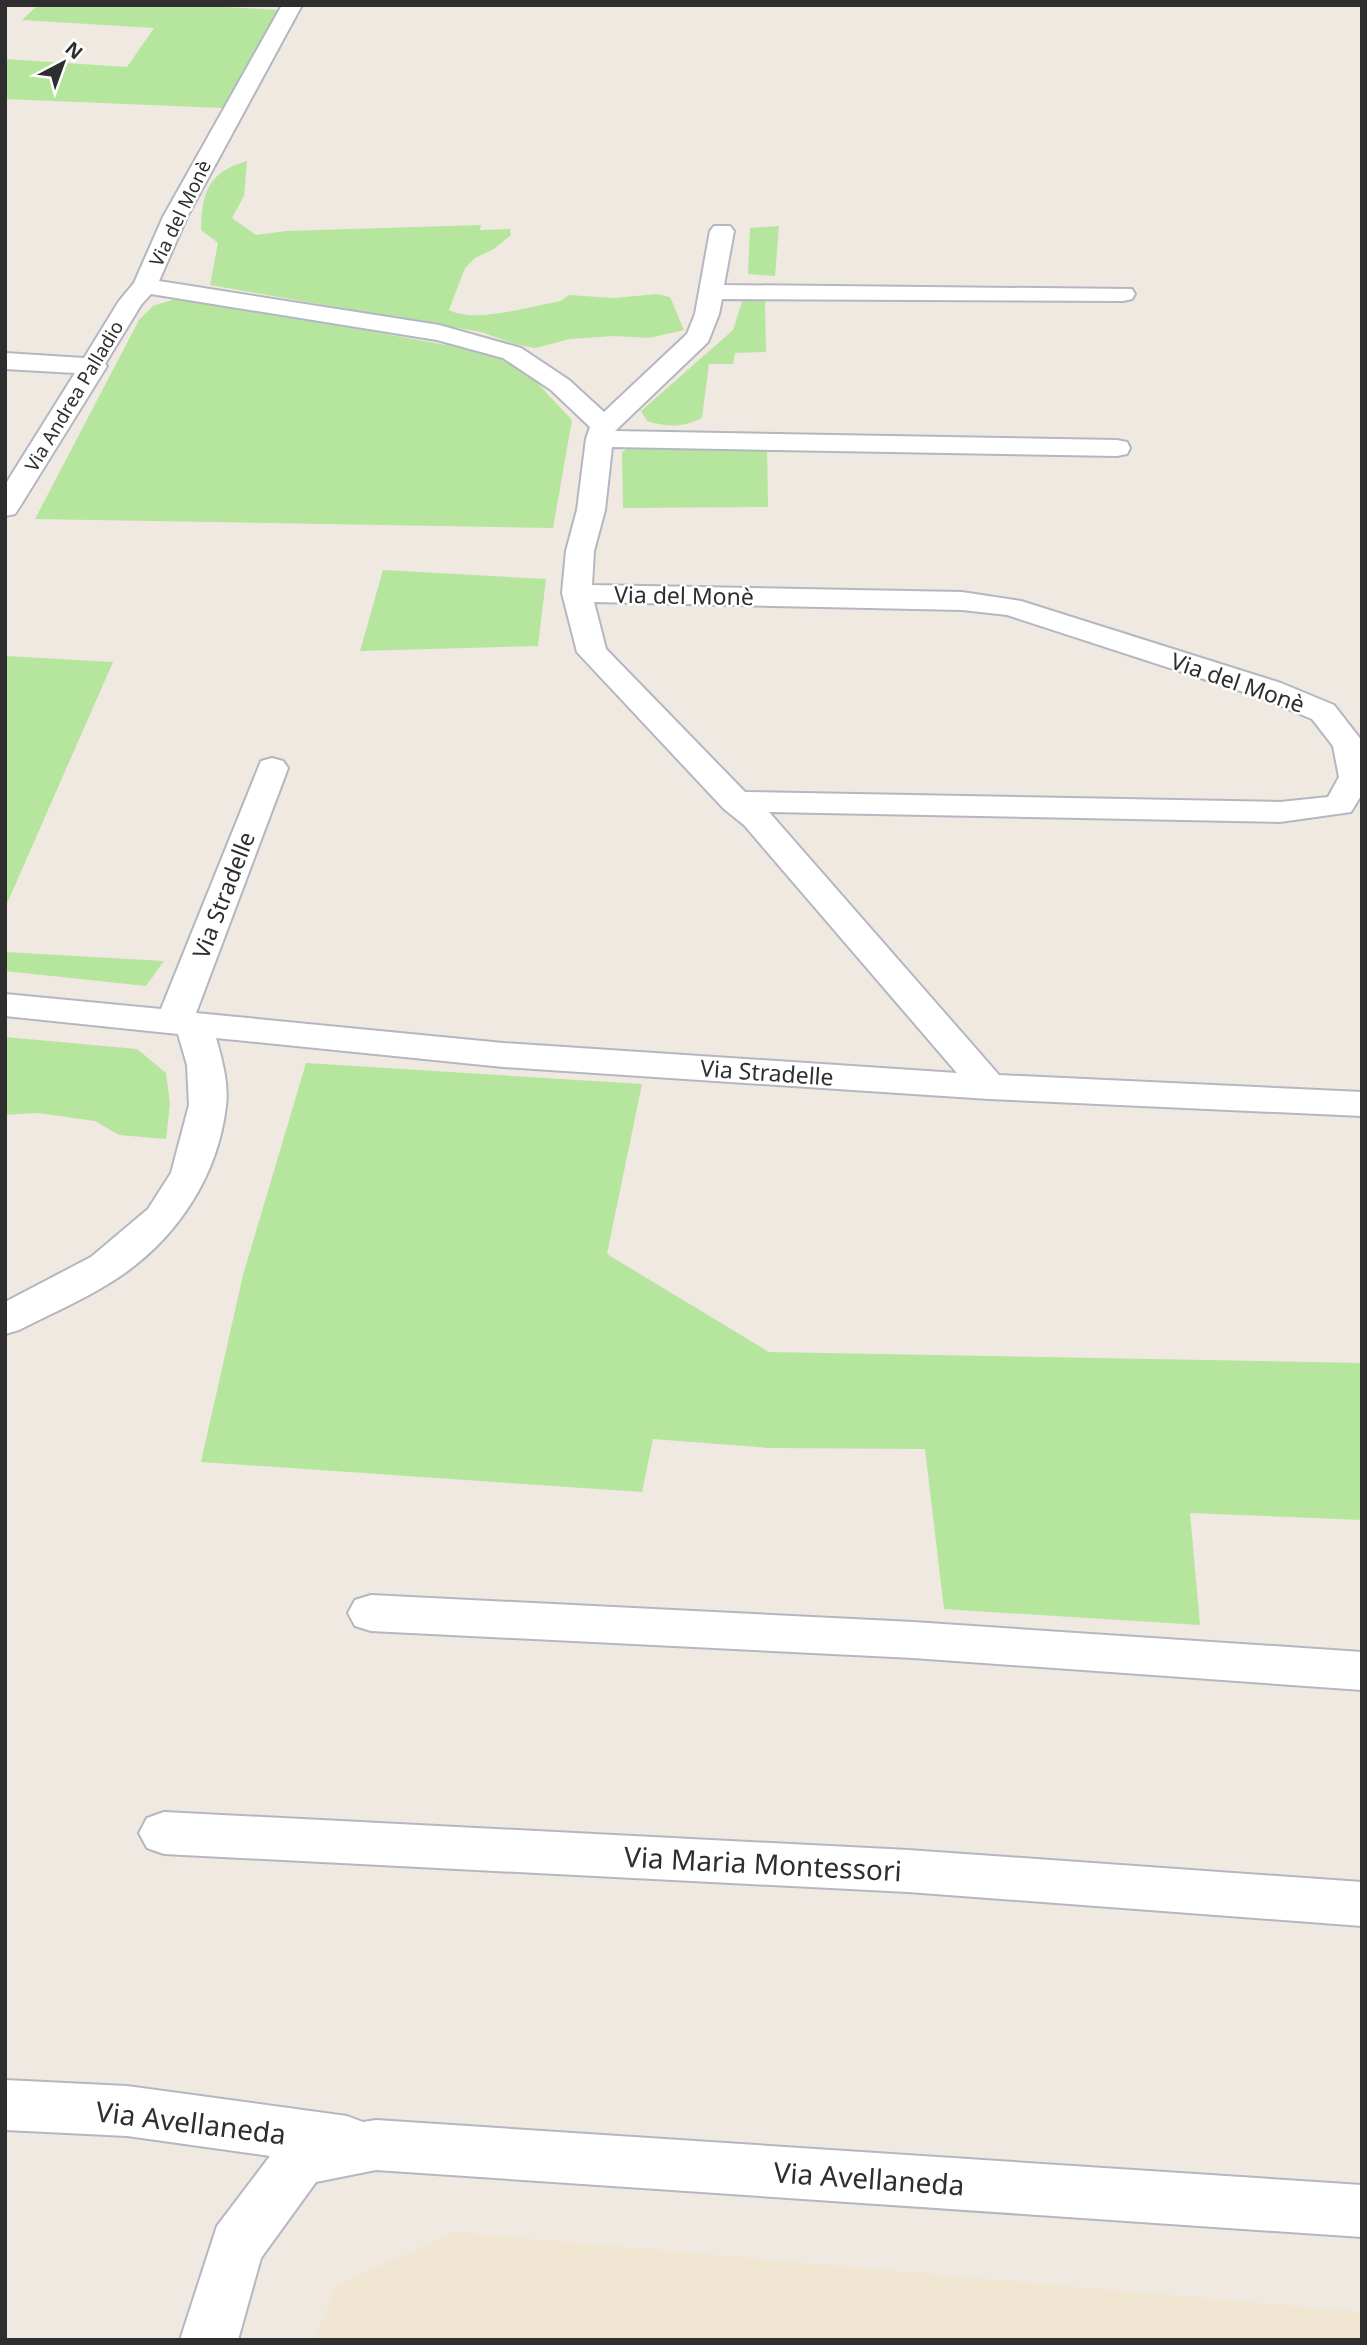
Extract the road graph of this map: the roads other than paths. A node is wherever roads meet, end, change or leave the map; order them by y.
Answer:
1 (292, 5) edge
2 (722, 231) dead end
3 (145, 286) junction
4 (711, 292) junction
5 (1124, 294) dead end
6 (5, 361) edge
7 (94, 366) junction
8 (601, 432) junction
9 (1117, 448) dead end
10 (5, 508) edge
11 (577, 593) junction
12 (272, 768) dead end
13 (736, 802) junction
14 (5, 1005) edge
15 (184, 1023) junction
16 (989, 1087) junction
17 (1362, 1104) edge
18 (5, 1320) edge
19 (371, 1613) dead end
20 (1362, 1671) edge
21 (164, 1833) dead end
22 (1362, 1905) edge
23 (5, 2105) edge
24 (376, 2145) junction
25 (1362, 2211) edge
26 (209, 2340) edge

1 - 3 street, Via del Monè
2 - 4 street
3 - 7 street, Via Andrea Palladio
3 - 8 street, Via del Monè
4 - 5 street
4 - 8 street
6 - 7 street
7 - 10 street, Via Andrea Palladio
8 - 9 street
8 - 11 street, Via del Monè
11 - 13 street, Via del Monè
11 - 13 street, Via del Monè
12 - 15 street, Via Stradelle
13 - 16 street, Via del Monè
14 - 15 street, Via Stradelle
15 - 16 street, Via Stradelle
15 - 18 street
16 - 17 street, Via Stradelle
19 - 20 street
21 - 22 street, Via Maria Montessori
23 - 24 street, Via Avellaneda
24 - 25 street, Via Avellaneda
24 - 26 street, Via Avellaneda

